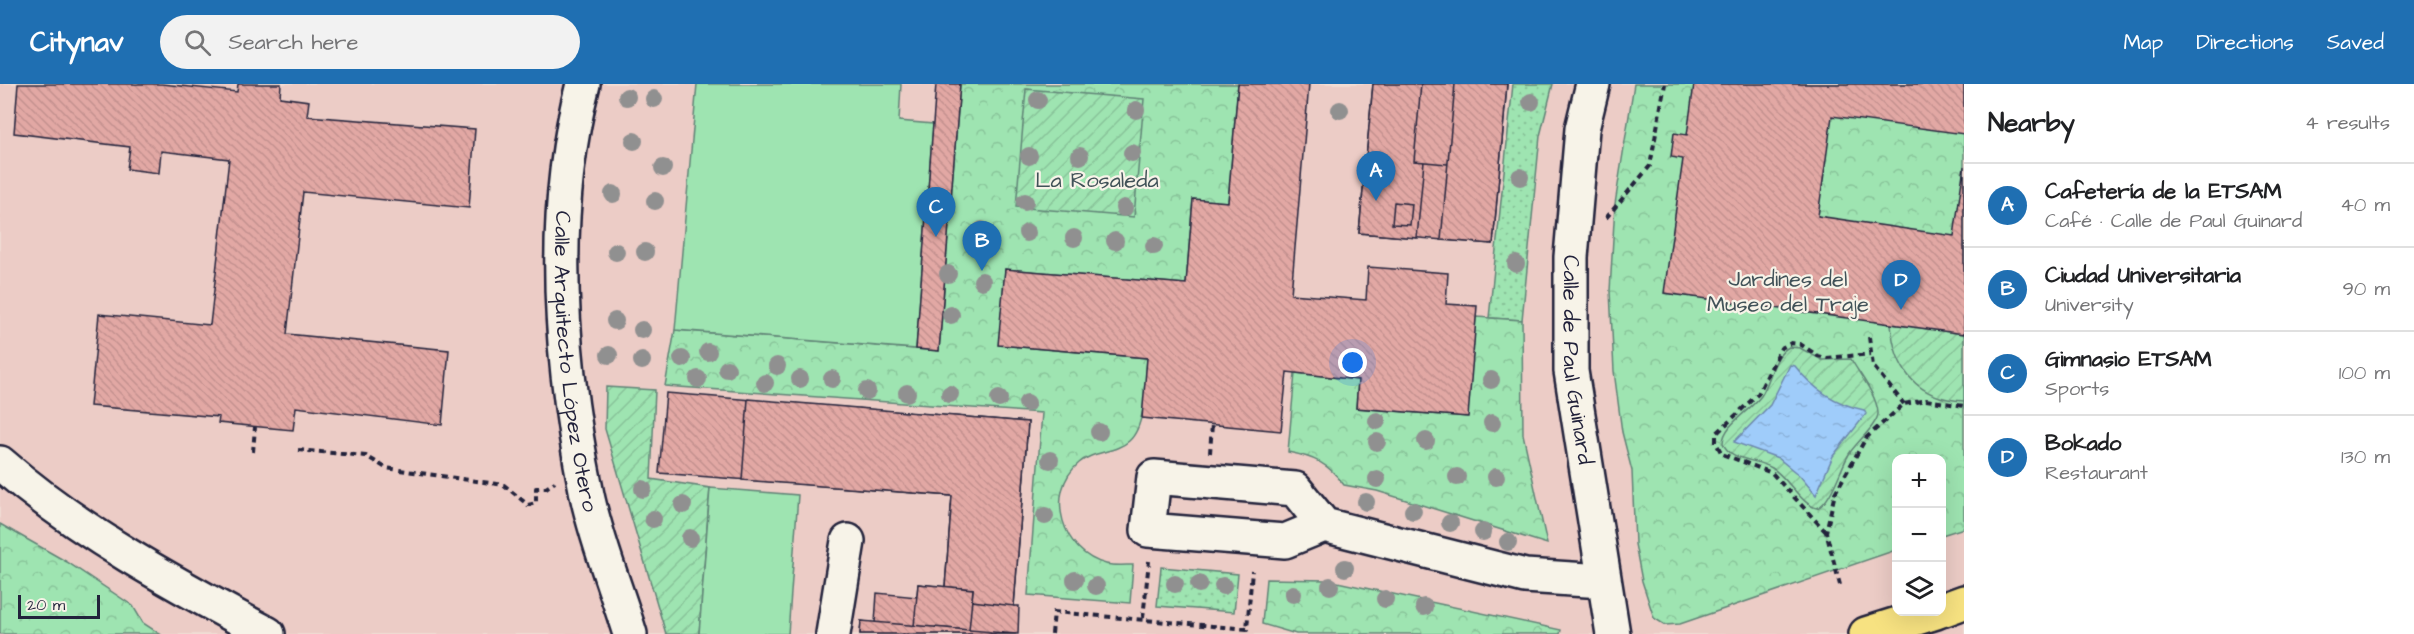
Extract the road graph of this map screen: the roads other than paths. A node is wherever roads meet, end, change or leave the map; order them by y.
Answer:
1 (584, 84) edge
2 (1593, 84) edge
3 (0, 463) edge
4 (1324, 525) junction
5 (848, 541) dead end
6 (1603, 581) junction
7 (1964, 602) edge
8 (1946, 608) edge
9 (1923, 616) edge
10 (268, 634) edge
11 (630, 634) edge
12 (833, 634) edge
13 (1613, 634) edge
14 (1866, 634) edge

1 - 11 street, Calle Arquitecto López Otero
2 - 6 street, Calle de Paul Guinard
3 - 10 street
4 - 4 street
4 - 6 street
5 - 12 street
6 - 13 street, Calle de Paul Guinard
7 - 8 main road
9 - 14 main road

